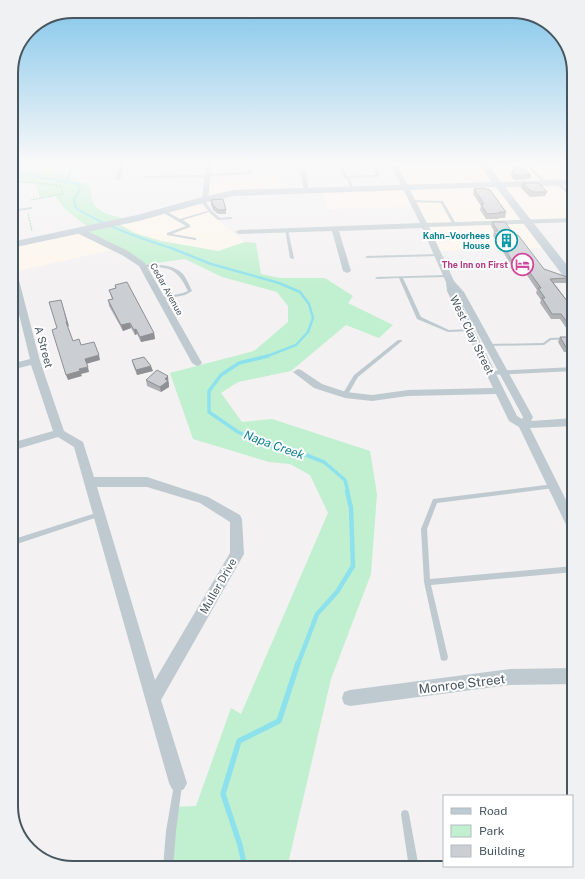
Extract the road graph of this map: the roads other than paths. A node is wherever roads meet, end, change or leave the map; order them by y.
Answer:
1 (187, 204) edge
2 (207, 204) edge
3 (413, 204) edge
4 (443, 204) edge
5 (513, 204) edge
6 (31, 208) dead end
7 (18, 210) edge
8 (163, 211) junction
9 (207, 212) dead end
10 (231, 218) dead end
11 (180, 220) junction
12 (567, 220) edge
13 (527, 222) junction
14 (454, 224) junction
15 (424, 225) junction
16 (336, 228) junction
17 (286, 230) junction
18 (80, 231) junction
19 (239, 232) dead end
20 (195, 239) dead end
21 (18, 243) edge
22 (438, 255) junction
23 (367, 257) dead end
24 (292, 258) dead end
25 (142, 266) junction
26 (347, 271) dead end
27 (567, 273) edge
28 (400, 277) junction
29 (377, 278) dead end
30 (448, 279) junction
31 (161, 299) junction
32 (18, 308) edge
33 (469, 330) junction
34 (567, 338) edge
35 (400, 341) dead end
36 (489, 346) junction
37 (35, 361) junction
38 (197, 363) dead end
39 (18, 365) edge
40 (567, 369) edge
41 (298, 372) dead end
42 (502, 372) junction
43 (490, 373) junction
44 (499, 391) junction
45 (345, 395) junction
46 (567, 422) edge
47 (523, 425) junction
48 (59, 433) junction
49 (18, 445) edge
50 (90, 482) junction
51 (554, 486) junction
52 (99, 514) junction
53 (567, 514) edge
54 (18, 541) edge
55 (567, 570) edge
56 (427, 582) junction
57 (444, 657) dead end
58 (567, 676) edge
59 (350, 698) dead end
60 (153, 699) junction
61 (178, 783) joint
62 (405, 814) dead end
63 (168, 861) edge
64 (413, 861) edge

1 - 8 main road
2 - 10 lane
3 - 15 street
4 - 14 lane
5 - 13 main road
6 - 7 lane
8 - 11 lane
8 - 18 main road
9 - 11 lane
11 - 20 lane
12 - 13 street
13 - 14 street
13 - 27 main road
14 - 15 street
15 - 16 street
15 - 22 street
16 - 17 street
16 - 26 street
17 - 19 street
17 - 24 lane
18 - 21 main road
18 - 25 street, Cedar Avenue
22 - 23 lane
22 - 30 street
25 - 31 street, Cedar Avenue
25 - 31 lane
28 - 29 lane
28 - 30 lane
28 - 33 lane
30 - 33 street, West Clay Street
30 - 36 street, West Clay Street
31 - 38 street, Cedar Avenue
32 - 37 street, A Street
33 - 43 street, West Clay Street
34 - 36 lane
35 - 45 lane
36 - 42 street, West Clay Street
37 - 39 street
37 - 48 street, A Street
40 - 42 lane
41 - 45 street
42 - 43 lane
42 - 47 street, West Clay Street
43 - 44 street, West Clay Street
44 - 45 street
44 - 47 street, West Clay Street
46 - 47 street
47 - 51 street, West Clay Street
48 - 49 street
48 - 50 street
50 - 52 street
50 - 60 street, Muller Drive
51 - 53 street, West Clay Street
51 - 56 lane
52 - 54 lane
52 - 60 street
55 - 56 lane
56 - 57 lane
58 - 59 street, Monroe Street
60 - 61 street
61 - 63 lane
62 - 64 lane

